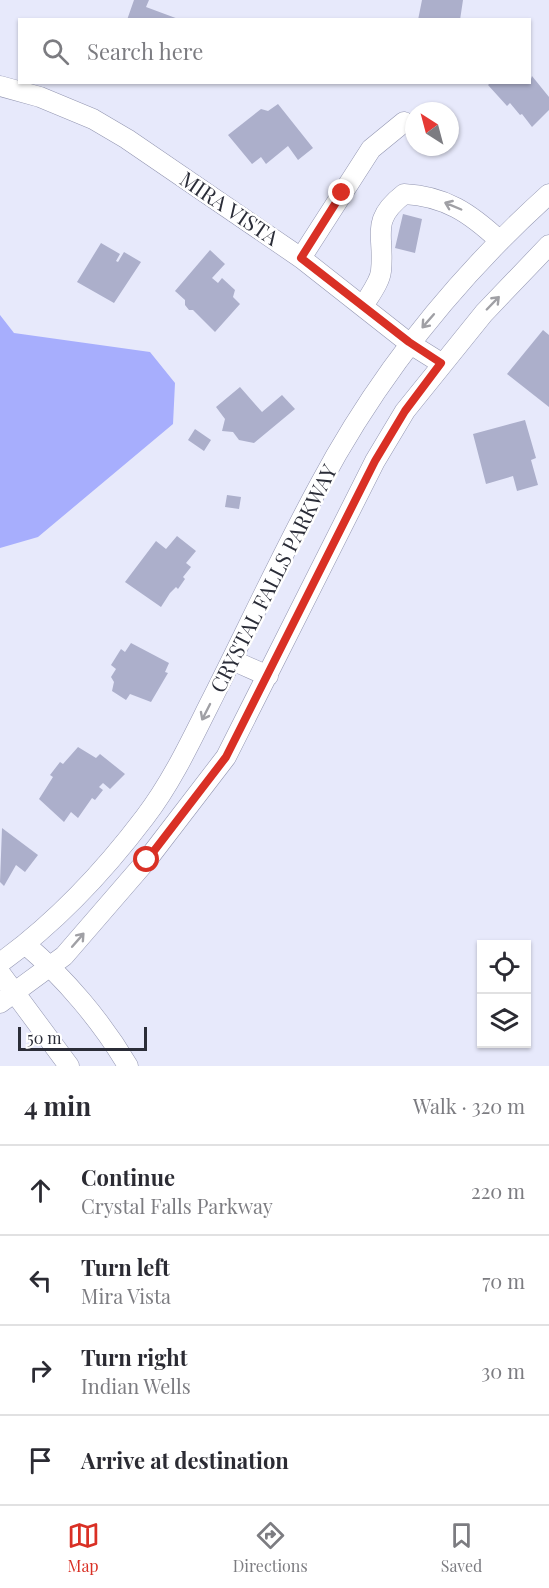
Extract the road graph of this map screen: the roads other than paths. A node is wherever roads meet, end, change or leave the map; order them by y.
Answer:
1 (0, 86) edge
2 (404, 122) dead end
3 (549, 194) edge
4 (500, 241) junction
5 (549, 246) edge
6 (301, 258) junction
7 (364, 305) junction
8 (409, 342) junction
9 (441, 363) junction
10 (232, 660) junction
11 (268, 676) junction
12 (25, 944) junction
13 (0, 963) edge
14 (51, 966) junction
15 (0, 973) edge
16 (7, 998) edge
17 (69, 1066) edge
18 (128, 1066) edge

1 - 6 street, MIRA VISTA
2 - 6 street
3 - 4 street, CRYSTAL FALLS PARKWAY
4 -> 7 street
4 -> 8 street, CRYSTAL FALLS PARKWAY
9 -> 5 street, CRYSTAL FALLS PARKWAY
6 - 7 street, MIRA VISTA
7 - 8 street, MIRA VISTA
8 - 9 street, MIRA VISTA
8 - 10 street, CRYSTAL FALLS PARKWAY
9 - 11 street, CRYSTAL FALLS PARKWAY
10 - 11 street
10 -> 12 street, CRYSTAL FALLS PARKWAY
14 -> 11 street, CRYSTAL FALLS PARKWAY
12 - 13 street, CRYSTAL FALLS PARKWAY
12 - 14 street
14 - 16 street, CRYSTAL FALLS PARKWAY
14 - 18 street
15 - 16 street
16 - 17 street

